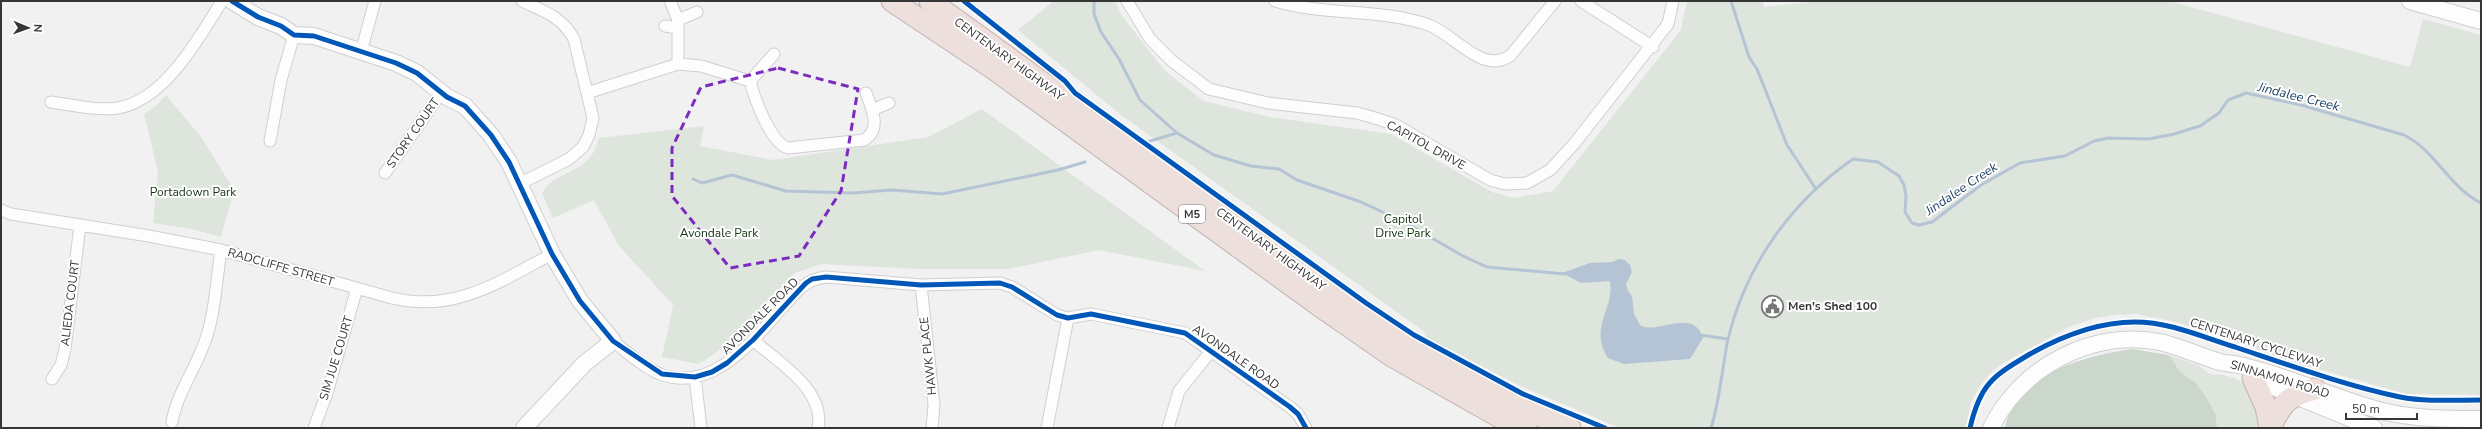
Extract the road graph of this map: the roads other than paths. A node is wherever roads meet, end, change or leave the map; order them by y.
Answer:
1 (222, 1) edge
2 (232, 1) edge
3 (375, 1) edge
4 (522, 1) edge
5 (892, 1) edge
6 (930, 1) edge
7 (1127, 1) edge
8 (1275, 1) edge
9 (1555, 1) edge
10 (1581, 1) edge
11 (1674, 1) edge
12 (2410, 1) edge
13 (671, 3) dead end
14 (2439, 3) edge
15 (2481, 10) edge
16 (697, 12) dead end
17 (2481, 21) edge
18 (678, 24) junction
19 (665, 26) dead end
20 (294, 35) junction
21 (1652, 46) junction
22 (361, 52) junction
23 (774, 54) dead end
24 (678, 64) junction
25 (750, 81) junction
26 (441, 93) junction
27 (587, 93) junction
28 (866, 93) dead end
29 (51, 102) dead end
30 (889, 103) dead end
31 (872, 110) junction
32 (270, 141) dead end
33 (385, 173) dead end
34 (521, 183) junction
35 (1, 210) edge
36 (80, 225) junction
37 (221, 250) junction
38 (552, 254) junction
39 (921, 285) junction
40 (357, 288) junction
41 (1068, 318) junction
42 (753, 340) junction
43 (612, 341) junction
44 (1211, 351) junction
45 (2220, 362) junction
46 (695, 377) junction
47 (2253, 378) junction
48 (52, 379) dead end
49 (2315, 389) junction
50 (2294, 395) junction
51 (2481, 419) edge
52 (172, 422) dead end
53 (314, 428) edge
54 (524, 428) edge
55 (701, 428) edge
56 (818, 428) edge
57 (932, 428) edge
58 (1047, 428) edge
59 (1168, 428) edge
60 (1306, 428) edge
61 (1526, 428) edge
62 (1570, 428) edge
63 (1991, 428) edge
64 (2270, 428) edge
65 (2374, 428) edge

1 - 29 street
2 - 20 main road, AVONDALE ROAD
3 - 22 street
4 - 27 street
5 - 61 highway, CENTENARY HIGHWAY / M5
6 - 62 highway, CENTENARY HIGHWAY / M5
7 - 21 street, CAPITOL DRIVE
8 - 9 street
10 - 21 street
11 - 21 street, CAPITOL DRIVE
12 - 14 main road
13 - 18 street
14 - 15 main road
14 - 17 main road
16 - 18 street
18 - 19 street
18 - 24 street
20 - 22 main road, AVONDALE ROAD
20 - 32 street
22 - 26 main road, AVONDALE ROAD
23 - 25 street
24 - 25 street
24 - 27 street
25 - 31 street
26 - 33 street, STORY COURT
26 - 34 main road, AVONDALE ROAD
27 - 34 street
28 - 31 street
30 - 31 street
34 - 38 main road, AVONDALE ROAD
35 - 36 street, RADCLIFFE STREET
36 - 37 street, RADCLIFFE STREET
36 - 48 street, ALIEDA COURT
37 - 40 street, RADCLIFFE STREET
37 - 52 street
38 - 40 street, RADCLIFFE STREET
38 - 43 main road, AVONDALE ROAD
39 - 41 street, AVONDALE ROAD
39 - 42 street, AVONDALE ROAD
39 - 57 street, HAWK PLACE
40 - 53 street, SIM JUE COURT
41 - 44 street, AVONDALE ROAD
41 - 58 street
42 - 46 street, AVONDALE ROAD
42 - 56 street
43 - 46 street, AVONDALE ROAD
43 - 54 main road
44 - 59 street
44 - 60 street, AVONDALE ROAD
45 - 47 main road, SINNAMON ROAD
45 - 49 main road, SINNAMON ROAD
45 - 63 main road, SINNAMON ROAD
46 - 55 street
47 - 50 main road, SINNAMON ROAD
47 - 64 highway
49 - 50 highway
49 - 51 main road, SINNAMON ROAD
50 - 64 highway
50 - 65 main road, SINNAMON ROAD

